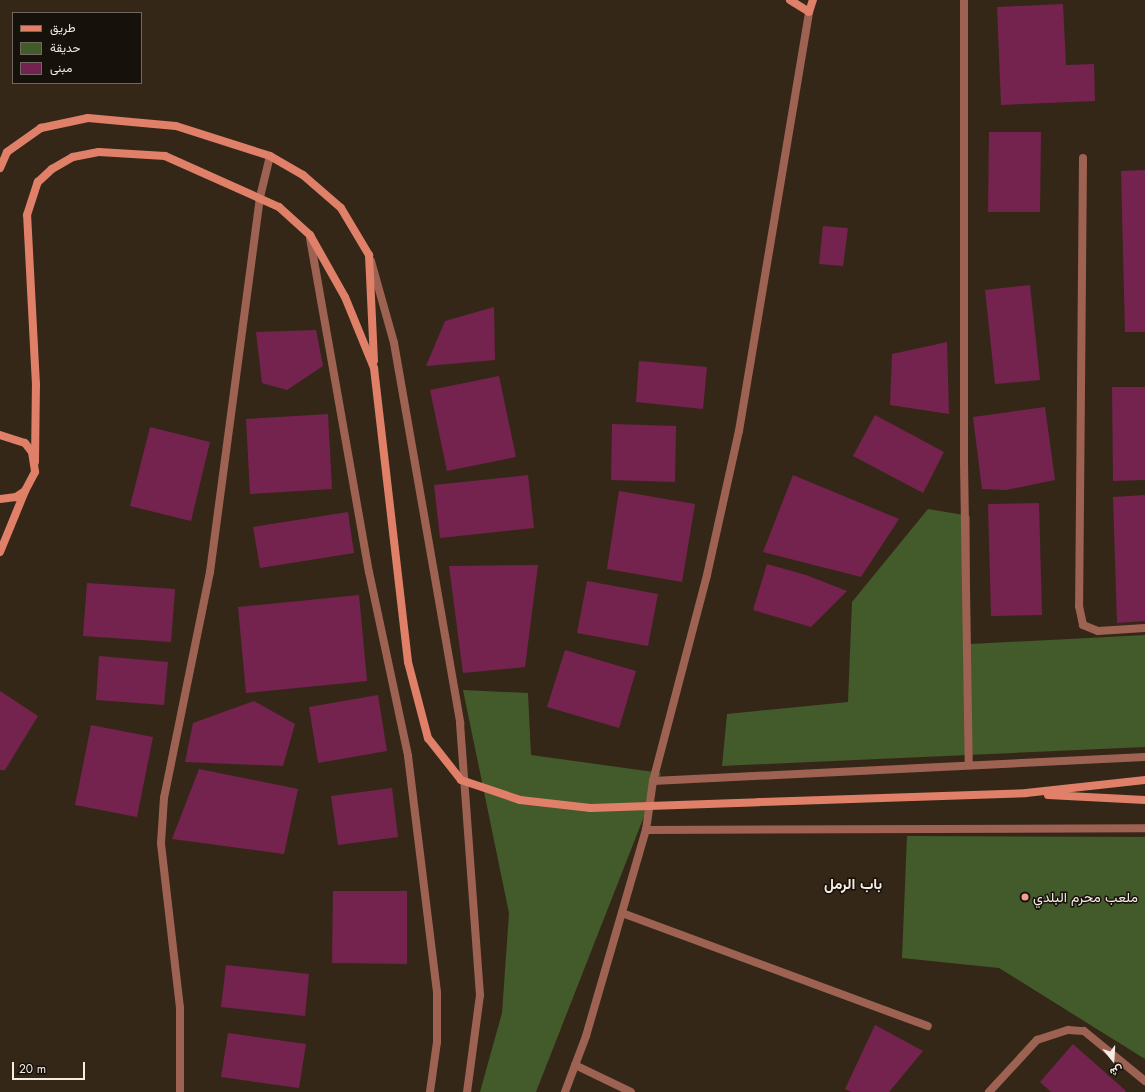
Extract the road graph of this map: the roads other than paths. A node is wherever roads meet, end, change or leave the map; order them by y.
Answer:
1 (790, 0) edge
2 (813, 0) edge
3 (964, 0) edge
4 (810, 12) junction
5 (3, 154) edge
6 (270, 156) junction
7 (1083, 158) dead end
8 (0, 168) edge
9 (260, 197) junction
10 (310, 235) junction
11 (369, 255) junction
12 (374, 368) junction
13 (0, 435) edge
14 (35, 462) junction
15 (25, 490) junction
16 (0, 499) edge
17 (0, 552) edge
18 (1145, 628) edge
19 (1145, 757) edge
20 (969, 764) junction
21 (1145, 780) edge
22 (653, 781) junction
23 (1026, 794) junction
24 (1145, 800) edge
25 (1145, 828) edge
26 (646, 830) junction
27 (622, 913) junction
28 (928, 1026) dead end
29 (575, 1065) junction
30 (1145, 1081) edge
31 (180, 1092) edge
32 (430, 1092) edge
33 (467, 1092) edge
34 (565, 1092) edge
35 (630, 1092) edge
36 (989, 1092) edge

1 - 4 street
2 - 4 street
3 - 20 street
4 - 22 street
5 - 6 street
5 - 8 street
6 - 9 street
6 - 11 street
7 - 18 street
9 - 10 street
9 - 14 street
9 - 31 street
10 - 12 street
10 - 32 street
11 - 12 street
11 - 33 street
12 - 23 street, bridge
13 - 14 street
14 - 15 street
15 - 16 street
15 - 17 street
19 - 20 street
20 - 22 street
21 - 23 street
22 - 26 street
23 - 24 street
25 - 26 street
26 - 27 street
27 - 28 street
27 - 29 street
29 - 34 street
29 - 35 street
30 - 36 street

